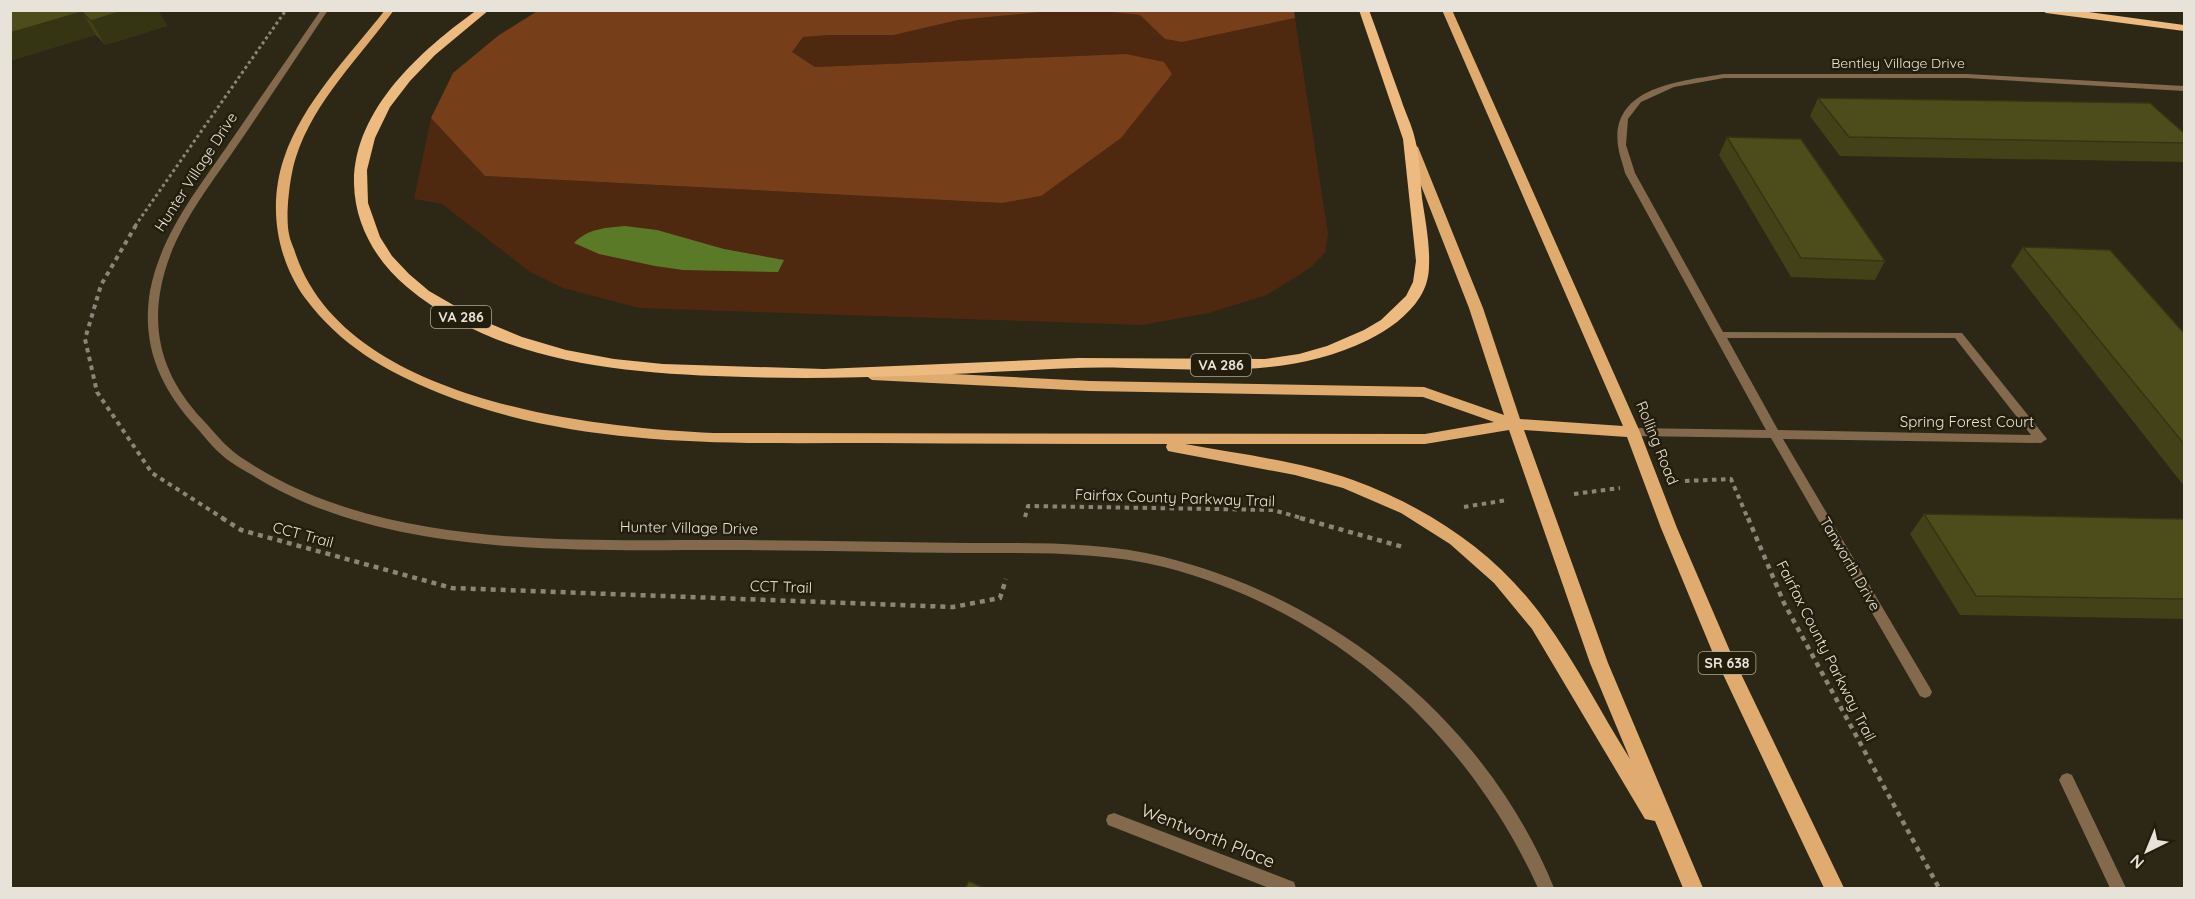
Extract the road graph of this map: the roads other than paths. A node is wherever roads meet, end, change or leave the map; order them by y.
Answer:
1 (325, 10) edge
2 (390, 10) edge
3 (484, 10) edge
4 (1364, 10) edge
5 (1447, 10) edge
6 (2046, 10) edge
7 (2184, 28) edge
8 (2184, 88) edge
9 (1409, 139) junction
10 (1719, 335) junction
11 (851, 374) junction
12 (1514, 424) junction
13 (1633, 432) junction
14 (1775, 436) junction
15 (1138, 440) junction
16 (1925, 692) dead end
17 (2067, 780) dead end
18 (1114, 820) dead end
19 (1676, 852) junction
20 (1288, 888) edge
21 (1546, 888) edge
22 (1693, 888) edge
23 (1834, 888) edge
24 (2118, 888) edge

1 - 21 street, Hunter Village Drive
2 - 15 main road
3 - 11 highway, VA 286
4 - 9 highway, VA 286
5 - 13 main road, Rolling Road / SR 638
6 - 7 highway
8 - 10 street, Bentley Village Drive
9 - 11 highway, VA 286
9 - 12 main road
10 - 14 street
10 - 14 street, Spring Forest Court
11 - 12 main road
12 - 13 main road
12 - 15 main road
12 - 19 main road
13 - 14 street, Spring Forest Court
13 - 23 main road, Rolling Road / SR 638
14 - 16 street, Tanworth Drive
15 - 19 main road
17 - 24 street
18 - 20 street, Wentworth Place
19 - 22 main road

